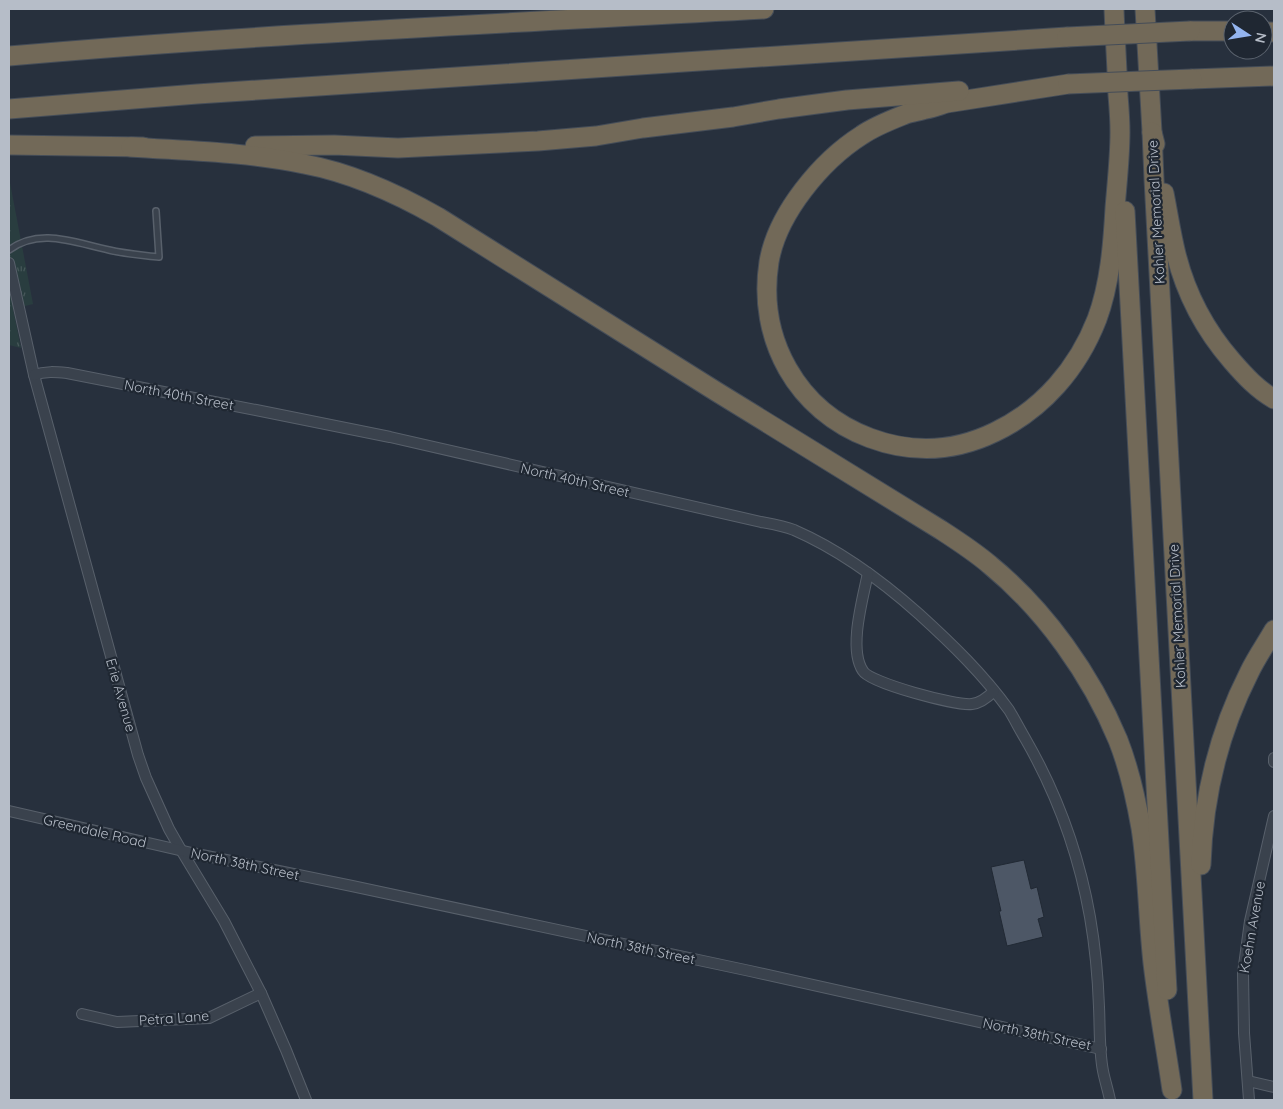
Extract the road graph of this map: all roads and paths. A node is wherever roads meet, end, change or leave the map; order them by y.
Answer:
1 (764, 9) edge
2 (1114, 9) edge
3 (1145, 9) edge
4 (1223, 32) edge
5 (9, 56) edge
6 (1274, 76) edge
7 (1192, 79) junction
8 (1274, 82) edge
9 (1068, 84) junction
10 (9, 109) edge
11 (1152, 132) junction
12 (1120, 133) junction
13 (9, 145) edge
14 (131, 147) junction
15 (156, 211) dead end
16 (9, 250) edge
17 (9, 263) edge
18 (13, 297) edge
19 (34, 374) junction
20 (1274, 400) edge
21 (868, 573) junction
22 (1274, 630) edge
23 (994, 691) junction
24 (9, 811) edge
25 (1274, 816) edge
26 (180, 850) junction
27 (261, 993) junction
28 (82, 1014) dead end
29 (1199, 1024) junction
30 (1101, 1049) junction
31 (1248, 1081) junction
32 (1274, 1087) edge
33 (1173, 1095) edge
34 (306, 1100) edge
35 (1110, 1100) edge
36 (1204, 1100) edge
37 (1249, 1100) edge

1 - 5 highway
2 - 12 highway
3 - 11 highway
4 - 10 highway, bridge
6 - 7 highway
7 - 8 highway
7 - 9 highway, bridge
9 - 12 highway
9 - 14 highway
11 - 20 highway
11 - 29 highway, Kohler Memorial Drive
12 - 33 highway
13 - 14 highway
14 - 33 highway
15 - 16 lane
17 - 18 street, Erie Avenue
18 - 19 street, Erie Avenue
19 - 21 street, North 40th Street
19 - 26 street, Erie Avenue
21 - 23 street, North 40th Street
21 - 23 street
22 - 29 highway
23 - 30 street, North 40th Street
24 - 26 street, Greendale Road
25 - 31 street, Koehn Avenue
26 - 27 street, Erie Avenue
26 - 30 street, North 38th Street
27 - 28 street, Petra Lane
27 - 34 street, Erie Avenue
29 - 36 highway, Kohler Memorial Drive
30 - 35 street, North 40th Street
31 - 32 street
31 - 37 street, Koehn Avenue

